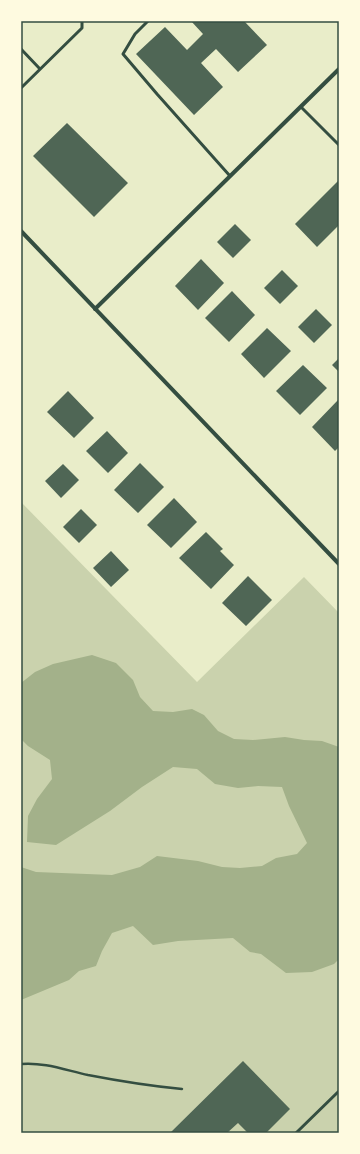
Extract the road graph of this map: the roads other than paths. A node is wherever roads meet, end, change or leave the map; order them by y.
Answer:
1 (82, 21) edge
2 (148, 21) edge
3 (21, 49) edge
4 (40, 69) junction
5 (339, 69) edge
6 (21, 88) edge
7 (301, 107) junction
8 (339, 145) edge
9 (230, 176) junction
10 (21, 232) edge
11 (95, 309) junction
12 (339, 564) edge
13 (339, 1091) edge
14 (296, 1133) edge

1 - 4 lane
2 - 9 lane
3 - 4 lane
4 - 6 lane
5 - 7 street
7 - 8 lane
7 - 9 street
9 - 11 street
10 - 11 street
11 - 12 street
13 - 14 lane

